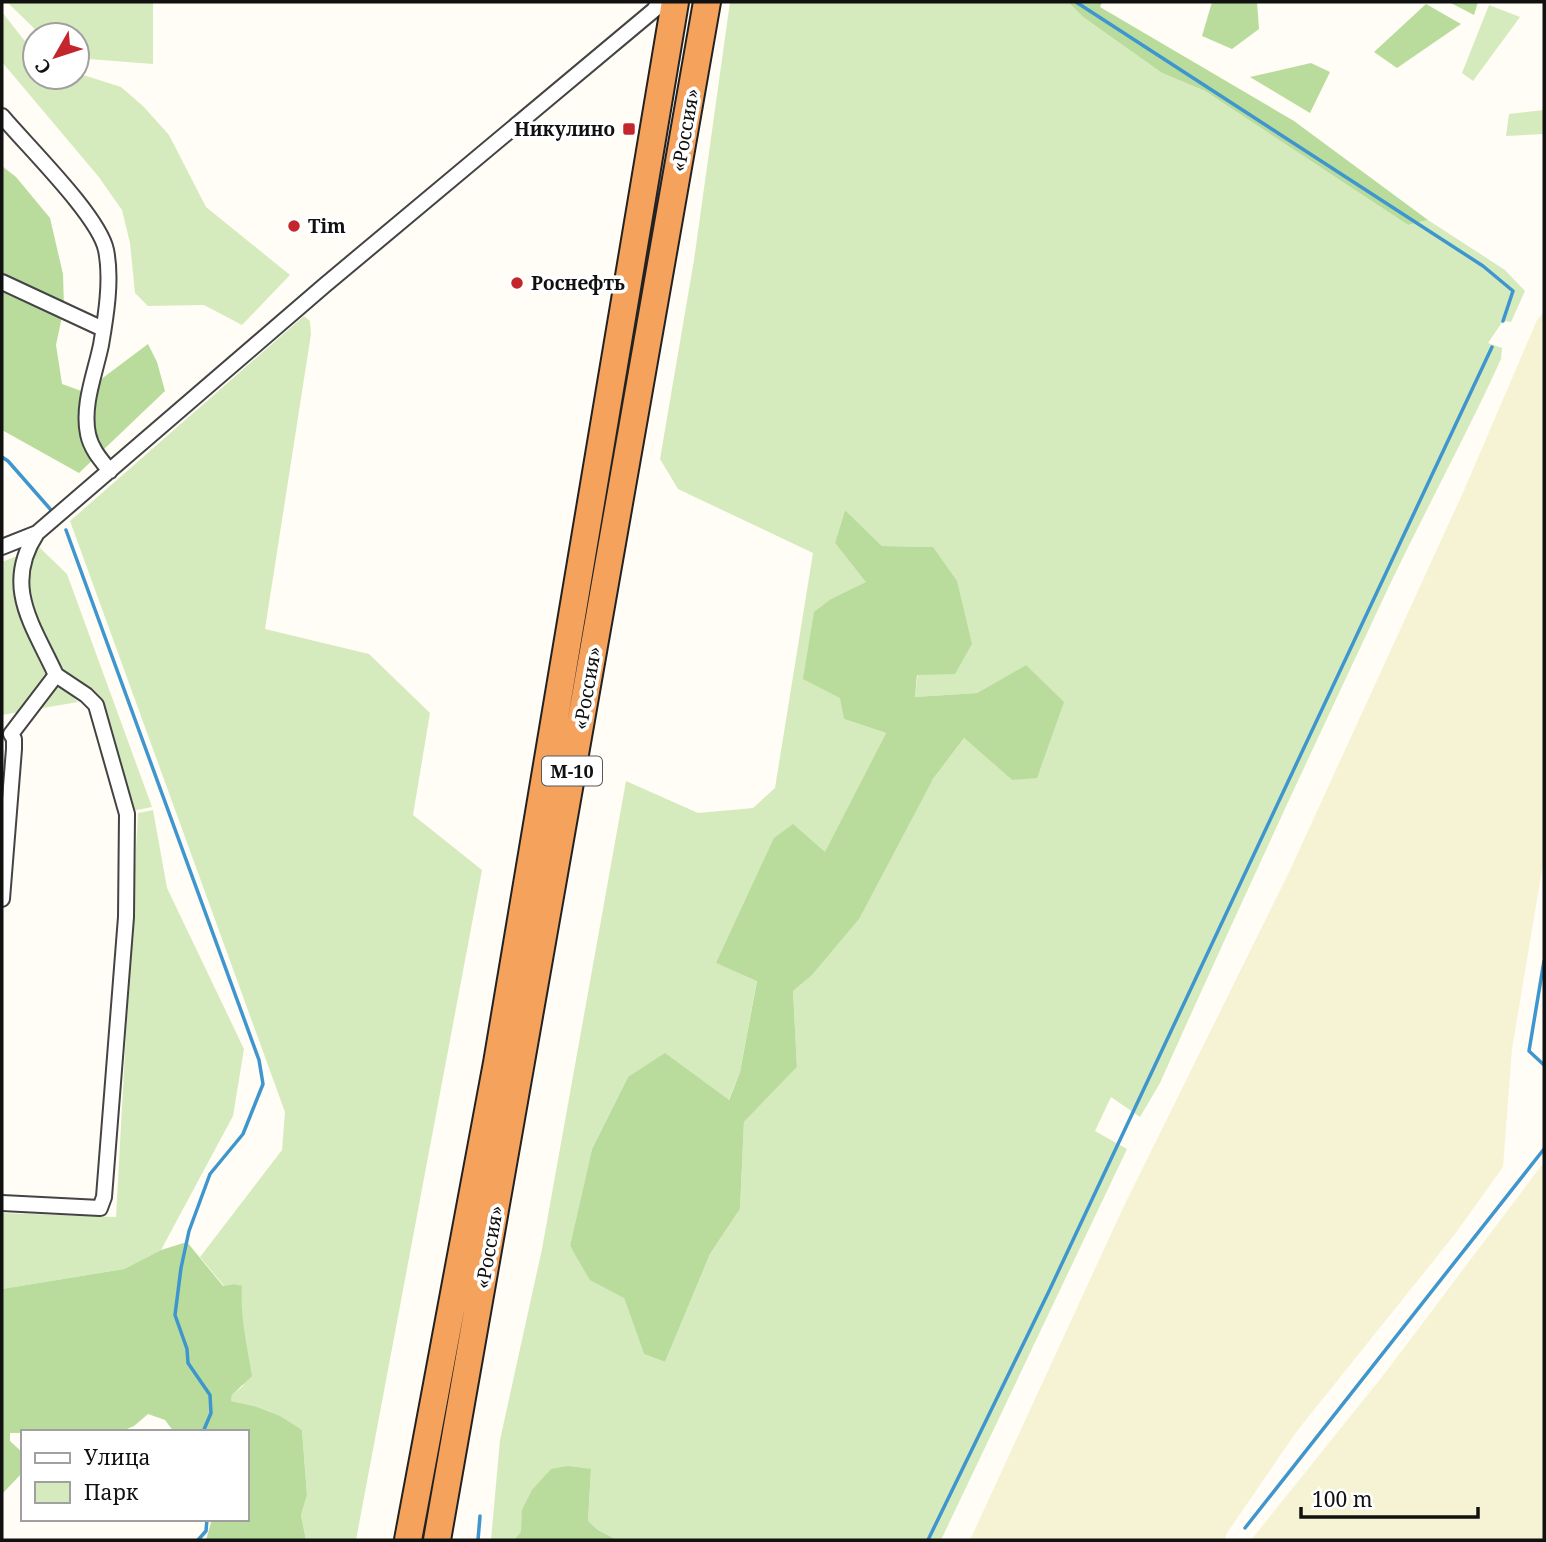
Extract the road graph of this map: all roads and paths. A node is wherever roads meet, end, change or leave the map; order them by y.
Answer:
1 (707, 2) edge
2 (663, 4) edge
3 (2, 116) edge
4 (2, 282) edge
5 (103, 329) junction
6 (110, 471) junction
7 (37, 533) junction
8 (2, 547) edge
9 (56, 675) junction
10 (6, 734) edge
11 (2, 899) edge
12 (2, 1203) edge
13 (408, 1540) edge
14 (437, 1540) edge

1 - 14 highway, «Россия» / М-10
2 - 6 street
2 - 13 highway, «Россия» / М-10
3 - 5 street
4 - 5 street
5 - 6 street
6 - 7 street
7 - 8 street
7 - 9 street
9 - 10 street
9 - 12 street
10 - 11 street

